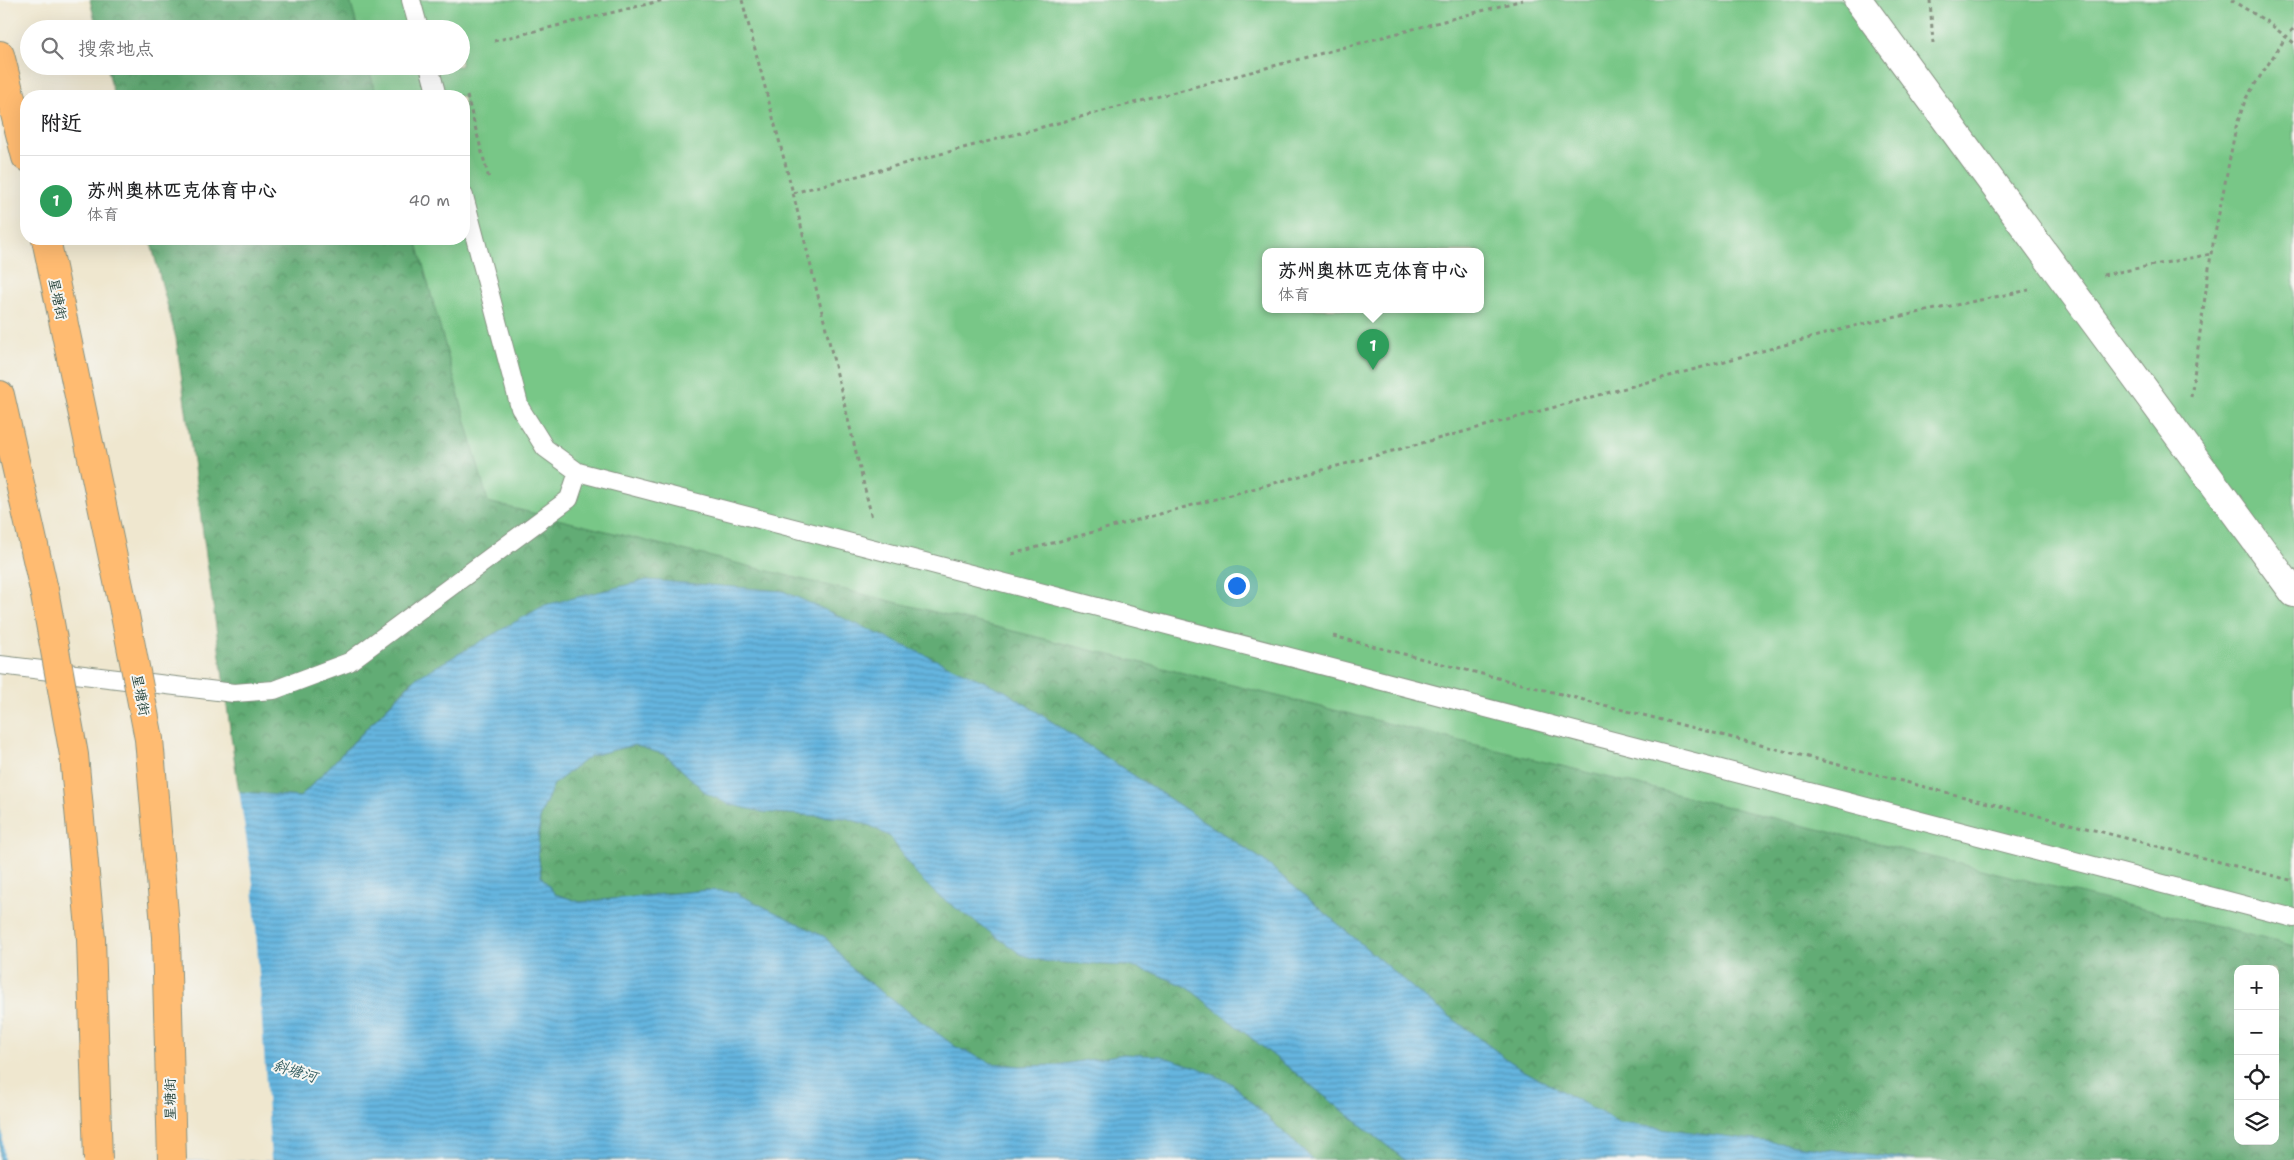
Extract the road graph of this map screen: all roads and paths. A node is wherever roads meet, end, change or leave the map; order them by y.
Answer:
1 (412, 0) edge
2 (664, 0) edge
3 (742, 0) edge
4 (1523, 0) edge
5 (1858, 0) edge
6 (2231, 0) edge
7 (417, 20) edge
8 (2294, 28) edge
9 (2286, 37) junction
10 (494, 41) dead end
11 (2294, 43) edge
12 (0, 54) edge
13 (431, 75) edge
14 (435, 90) edge
15 (470, 106) edge
16 (20, 133) edge
17 (490, 181) dead end
18 (793, 193) junction
19 (470, 219) edge
20 (47, 245) edge
21 (2211, 254) junction
22 (2095, 277) dead end
23 (2037, 288) dead end
24 (0, 394) edge
25 (2185, 445) junction
26 (578, 472) junction
27 (863, 516) dead end
28 (872, 519) junction
29 (882, 521) dead end
30 (1002, 552) dead end
31 (1011, 554) junction
32 (1021, 556) dead end
33 (2294, 594) edge
34 (1330, 635) dead end
35 (0, 665) edge
36 (2294, 881) edge
37 (2294, 918) edge
38 (98, 1160) edge
39 (172, 1160) edge

1 - 7 lane
2 - 10 path
3 - 18 path
4 - 18 path
5 - 25 street
6 - 9 path
8 - 9 path
9 - 11 path
9 - 21 path
12 - 16 main road
13 - 14 lane
15 - 17 path
18 - 28 path
19 - 26 lane
20 - 39 main road, 星塘街, bridge
21 - 22 path
21 - 25 path
23 - 31 path
24 - 38 main road, bridge
25 - 33 street
26 - 35 lane
26 - 37 lane
27 - 28 path
28 - 29 path
30 - 31 path
31 - 32 path
34 - 36 path

